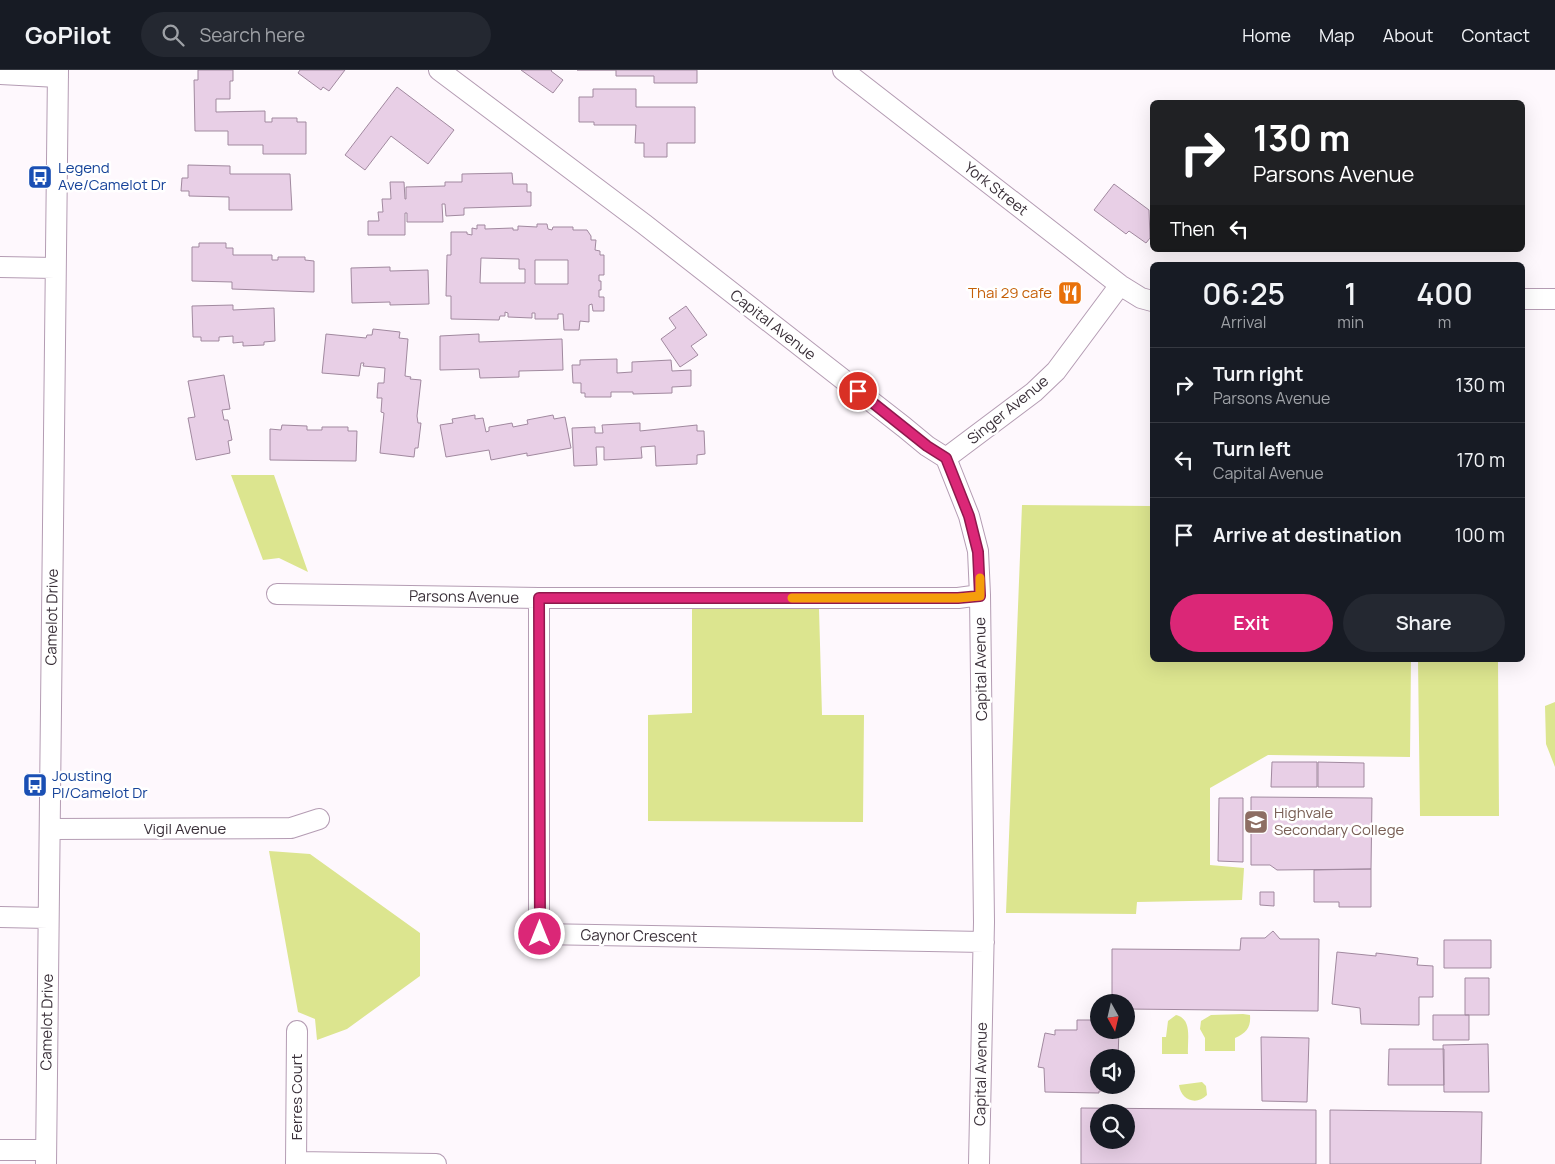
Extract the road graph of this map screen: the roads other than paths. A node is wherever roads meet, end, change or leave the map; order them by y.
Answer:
1 (439, 70) edge
2 (843, 70) edge
3 (0, 74) edge
4 (58, 74) edge
5 (0, 266) edge
6 (55, 268) junction
7 (1120, 285) junction
8 (1525, 299) edge
9 (1555, 299) edge
10 (1150, 300) edge
11 (946, 458) junction
12 (277, 594) dead end
13 (980, 596) junction
14 (539, 598) junction
15 (319, 819) dead end
16 (50, 829) junction
17 (0, 917) edge
18 (48, 918) junction
19 (984, 942) junction
20 (297, 1031) dead end
21 (0, 1150) edge
22 (46, 1157) edge
23 (296, 1163) edge
24 (436, 1164) edge
25 (979, 1164) edge

1 - 11 street, Capital Avenue
2 - 7 street, York Street
3 - 4 street
4 - 6 street, Camelot Drive
5 - 6 street
6 - 16 street, Camelot Drive
7 - 10 street, York Street
7 - 11 street, Singer Avenue
8 - 9 street
11 - 13 street, Capital Avenue
12 - 14 street, Parsons Avenue
13 - 14 street, Parsons Avenue
13 - 19 street, Capital Avenue
14 - 19 street, Gaynor Crescent
15 - 16 street, Vigil Avenue
16 - 18 street, Camelot Drive
17 - 18 street
18 - 22 street, Camelot Drive
19 - 25 street, Capital Avenue
20 - 23 street, Ferres Court
21 - 22 street
23 - 24 street

